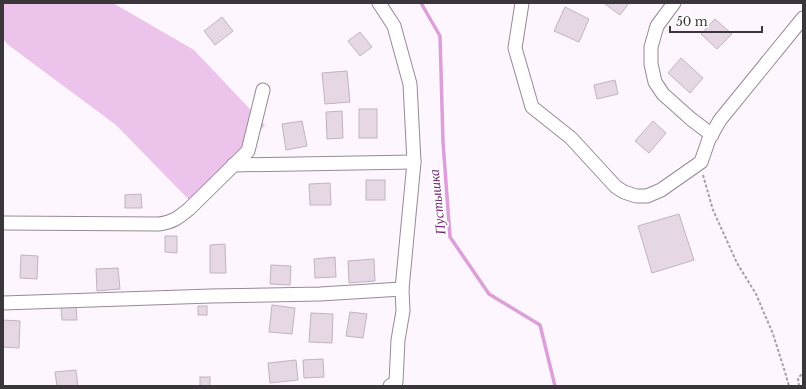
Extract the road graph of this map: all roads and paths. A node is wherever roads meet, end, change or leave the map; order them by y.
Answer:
1 (379, 3) edge
2 (522, 3) edge
3 (674, 3) edge
4 (803, 18) edge
5 (263, 90) dead end
6 (712, 135) junction
7 (414, 162) junction
8 (701, 162) junction
9 (233, 165) junction
10 (3, 223) edge
11 (402, 289) junction
12 (3, 303) edge
13 (803, 373) edge
14 (390, 386) edge
15 (789, 386) edge
16 (799, 386) edge

1 - 7 street
2 - 8 street
3 - 6 street
4 - 6 street
5 - 9 street
6 - 8 street
7 - 9 street
7 - 11 street
8 - 15 path
9 - 10 street
11 - 12 street
11 - 14 street
13 - 16 path

